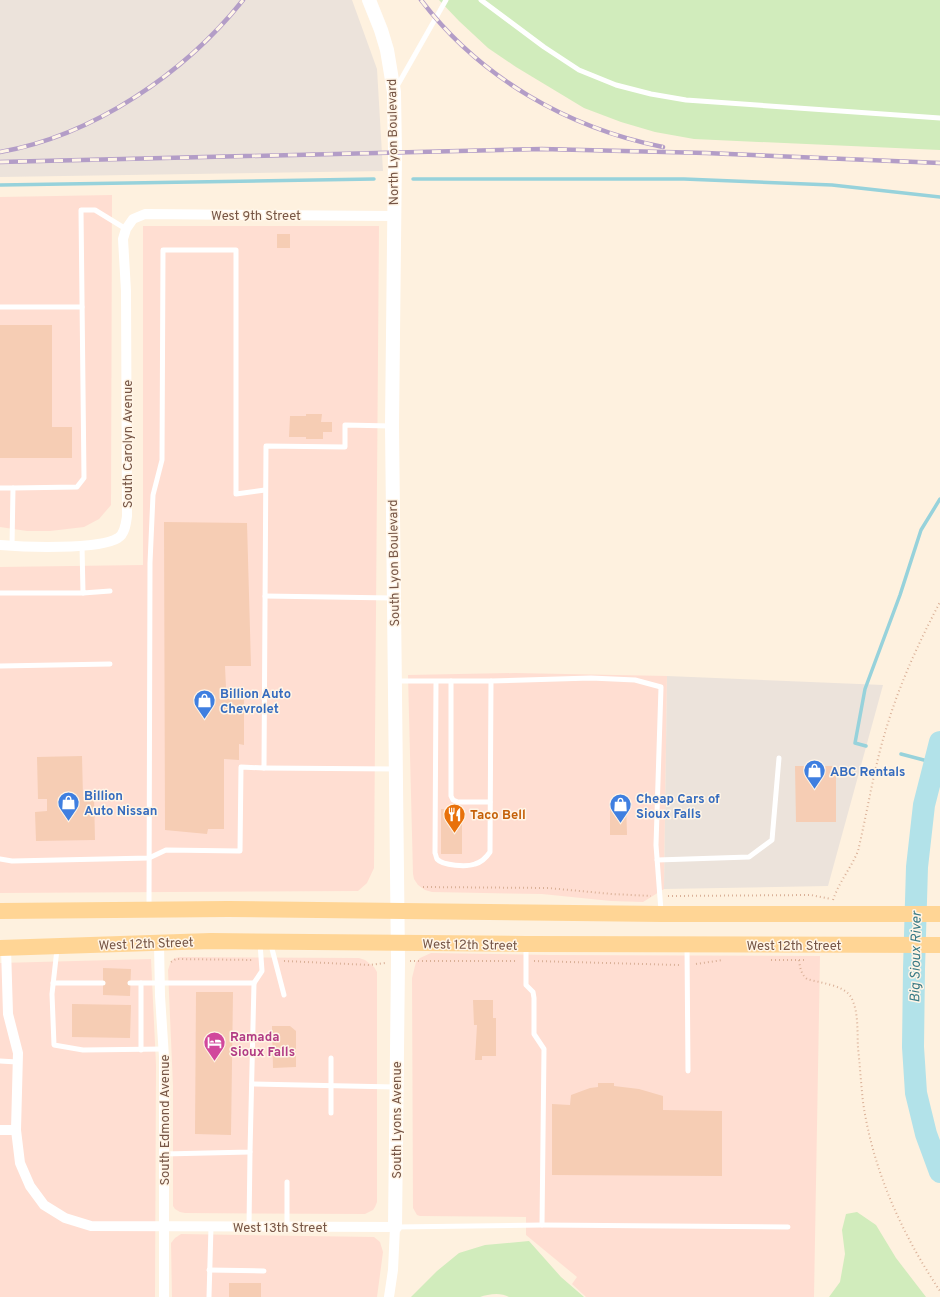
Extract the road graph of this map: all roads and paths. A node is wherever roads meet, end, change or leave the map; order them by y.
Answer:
1 (369, 0) edge
2 (446, 0) edge
3 (481, 0) edge
4 (394, 92) junction
5 (940, 118) edge
6 (393, 216) junction
7 (126, 229) junction
8 (0, 307) edge
9 (82, 307) junction
10 (392, 426) junction
11 (0, 488) edge
12 (13, 488) junction
13 (265, 490) junction
14 (0, 545) edge
15 (12, 546) junction
16 (82, 546) junction
17 (110, 591) dead end
18 (0, 594) edge
19 (83, 594) junction
20 (265, 596) junction
21 (394, 598) junction
22 (940, 602) edge
23 (110, 664) dead end
24 (0, 666) edge
25 (395, 681) junction
26 (436, 681) junction
27 (451, 681) junction
28 (491, 681) junction
29 (778, 758) dead end
30 (264, 768) junction
31 (396, 769) junction
32 (490, 802) junction
33 (149, 858) junction
34 (0, 859) edge
35 (657, 860) junction
36 (423, 887) dead end
37 (659, 896) junction
38 (836, 905) junction
39 (149, 910) junction
40 (397, 911) junction
41 (0, 912) edge
42 (662, 914) junction
43 (940, 914) edge
44 (266, 942) junction
45 (159, 943) junction
46 (397, 943) junction
47 (526, 944) junction
48 (687, 945) junction
49 (940, 945) edge
50 (58, 946) junction
51 (3, 948) edge
52 (419, 960) dead end
53 (723, 960) dead end
54 (769, 960) dead end
55 (799, 960) junction
56 (807, 960) dead end
57 (526, 961) junction
58 (687, 965) junction
59 (103, 982) dead end
60 (53, 983) junction
61 (130, 983) dead end
62 (141, 983) junction
63 (160, 983) junction
64 (254, 983) junction
65 (284, 995) dead end
66 (164, 1049) junction
67 (141, 1050) junction
68 (332, 1058) dead end
69 (0, 1061) edge
70 (17, 1062) junction
71 (688, 1071) dead end
72 (252, 1084) junction
73 (331, 1086) junction
74 (396, 1087) junction
75 (331, 1113) dead end
76 (0, 1130) edge
77 (16, 1130) junction
78 (250, 1152) junction
79 (164, 1154) junction
80 (287, 1182) dead end
81 (542, 1225) junction
82 (164, 1227) junction
83 (211, 1227) junction
84 (249, 1227) junction
85 (287, 1227) junction
86 (395, 1227) junction
87 (788, 1227) dead end
88 (209, 1270) junction
89 (264, 1271) dead end
90 (940, 1291) edge
91 (164, 1297) edge
92 (209, 1297) edge
93 (389, 1297) edge

1 - 4 street, North Lyon Boulevard
2 - 4 lane
3 - 5 lane
4 - 6 street, North Lyon Boulevard
6 - 7 street, West 9th Street
6 - 10 street, South Lyon Boulevard
7 - 9 lane
7 - 16 street, South Carolyn Avenue
8 - 9 lane
9 - 12 lane
10 - 13 lane
10 - 21 street, South Lyon Boulevard
11 - 12 lane
12 - 15 lane
13 - 20 lane
13 - 33 lane
14 - 15 street, South Carolyn Avenue
15 - 16 street, South Carolyn Avenue
16 - 19 lane
17 - 19 lane
18 - 19 lane
20 - 21 lane
20 - 30 lane
21 - 25 street, South Lyon Boulevard
22 - 38 path
23 - 24 lane
25 - 26 lane
25 - 31 street, South Lyon Boulevard
26 - 27 lane
26 - 32 lane
27 - 28 lane
27 - 32 lane
28 - 32 lane
28 - 35 lane
29 - 35 lane
30 - 31 lane
30 - 33 lane
31 - 40 street, South Lyon Boulevard
33 - 34 lane
33 - 39 lane
35 - 37 lane
36 - 37 path
37 - 38 path
37 - 42 lane
38 - 42 main road
38 - 43 main road
39 - 40 main road
39 - 41 main road
40 - 42 main road
40 - 46 street, South Lyons Avenue
44 - 45 main road, West 12th Street
44 - 46 main road, West 12th Street
44 - 64 lane
44 - 65 lane
45 - 50 main road, West 12th Street
45 - 63 street, South Edmond Avenue
46 - 47 main road, West 12th Street
46 - 74 street, South Lyons Avenue
47 - 48 main road, West 12th Street
47 - 57 lane
48 - 49 main road, West 12th Street
48 - 58 lane
50 - 51 main road, West 12th Street
50 - 60 lane
51 - 70 street, West 13th Street
52 - 57 path
53 - 58 path
54 - 55 path
55 - 56 path
55 - 90 path
57 - 58 path
57 - 81 lane
58 - 71 lane
59 - 60 lane
60 - 67 lane
61 - 62 lane
62 - 63 lane
62 - 67 lane
63 - 64 lane
63 - 66 street, South Edmond Avenue
64 - 72 lane
66 - 67 lane
66 - 79 street, South Edmond Avenue
68 - 73 lane
69 - 70 lane
70 - 77 street, West 13th Street
72 - 73 lane
72 - 78 lane
73 - 74 lane
73 - 75 lane
74 - 86 street, South Lyons Avenue
76 - 77 street
77 - 82 street, West 13th Street
78 - 79 lane
78 - 84 lane
79 - 82 street, South Edmond Avenue
80 - 85 lane
81 - 86 lane
81 - 87 lane
82 - 83 street, West 13th Street
82 - 91 street, South Edmond Avenue
83 - 84 street, West 13th Street
83 - 88 lane
84 - 85 street, West 13th Street
85 - 86 street, West 13th Street
86 - 93 street, South Lyons Avenue
88 - 89 lane
88 - 92 lane

